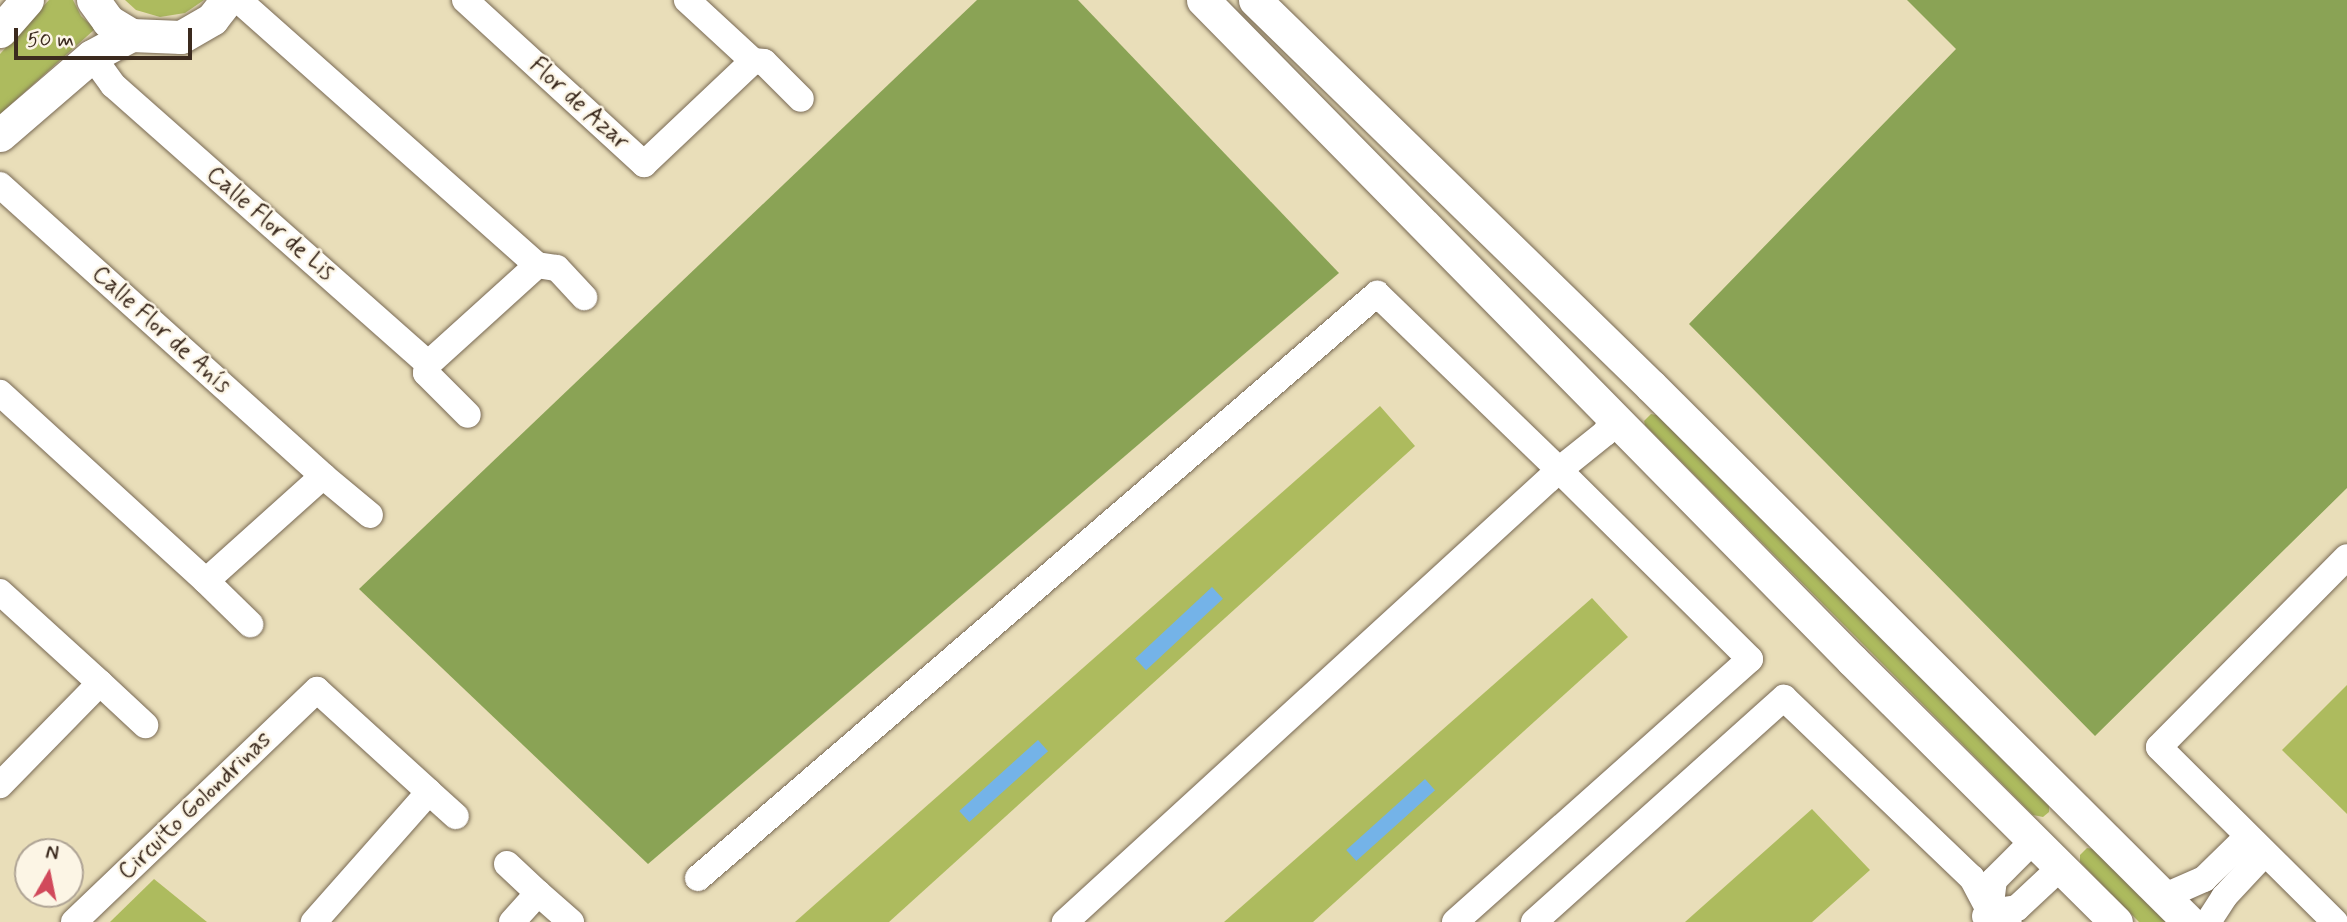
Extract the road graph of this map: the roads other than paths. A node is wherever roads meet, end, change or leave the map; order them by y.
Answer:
1 (93, 0) edge
2 (226, 0) edge
3 (238, 0) edge
4 (465, 0) edge
5 (687, 0) edge
6 (1203, 0) edge
7 (1255, 0) edge
8 (131, 35) junction
9 (92, 56) junction
10 (753, 61) junction
11 (801, 99) dead end
12 (0, 135) edge
13 (0, 185) edge
14 (537, 265) junction
15 (584, 297) dead end
16 (428, 363) junction
17 (1651, 386) junction
18 (0, 393) edge
19 (468, 415) dead end
20 (1615, 417) junction
21 (1559, 470) junction
22 (323, 476) junction
23 (370, 515) dead end
24 (2347, 557) edge
25 (206, 581) junction
26 (0, 592) edge
27 (250, 624) dead end
28 (100, 683) junction
29 (145, 725) dead end
30 (0, 785) edge
31 (429, 792) junction
32 (456, 816) dead end
33 (2083, 817) junction
34 (2255, 845) junction
35 (2047, 854) junction
36 (507, 864) dead end
37 (698, 878) dead end
38 (538, 893) junction
39 (2163, 897) junction
40 (1993, 919) edge
41 (74, 922) edge
42 (314, 922) edge
43 (512, 922) edge
44 (571, 922) edge
45 (1065, 922) edge
46 (1455, 922) edge
47 (1534, 922) edge
48 (2116, 922) edge
49 (2189, 922) edge
50 (2208, 922) edge
51 (2335, 922) edge

1 - 8 main road
2 - 8 main road
3 - 14 street
4 - 10 street, Flor de Azar
5 - 10 street
6 - 20 main road
7 - 17 main road
8 - 9 main road
9 - 12 main road
9 - 16 street, Calle Flor de Lis
10 - 11 street
13 - 22 street, Calle Flor de Anís
14 - 15 street
14 - 16 street
16 - 19 street, Calle Flor de Lis
17 - 20 main road
17 - 33 main road
18 - 25 street
20 - 21 street
20 - 35 main road
21 - 37 street
21 - 45 street
21 - 46 street
22 - 23 street, Calle Flor de Anís
22 - 25 street
24 - 34 street
25 - 27 street
26 - 28 street
28 - 29 street
28 - 30 street
31 - 32 street, Circuito Golondrinas
31 - 41 street, Circuito Golondrinas
31 - 42 street
33 - 35 main road
33 - 39 main road
34 - 39 street
34 - 50 street
34 - 51 street
35 - 40 street
35 - 40 street
35 - 48 main road
36 - 38 street
38 - 43 street
38 - 44 street
39 - 49 main road
40 - 47 street

